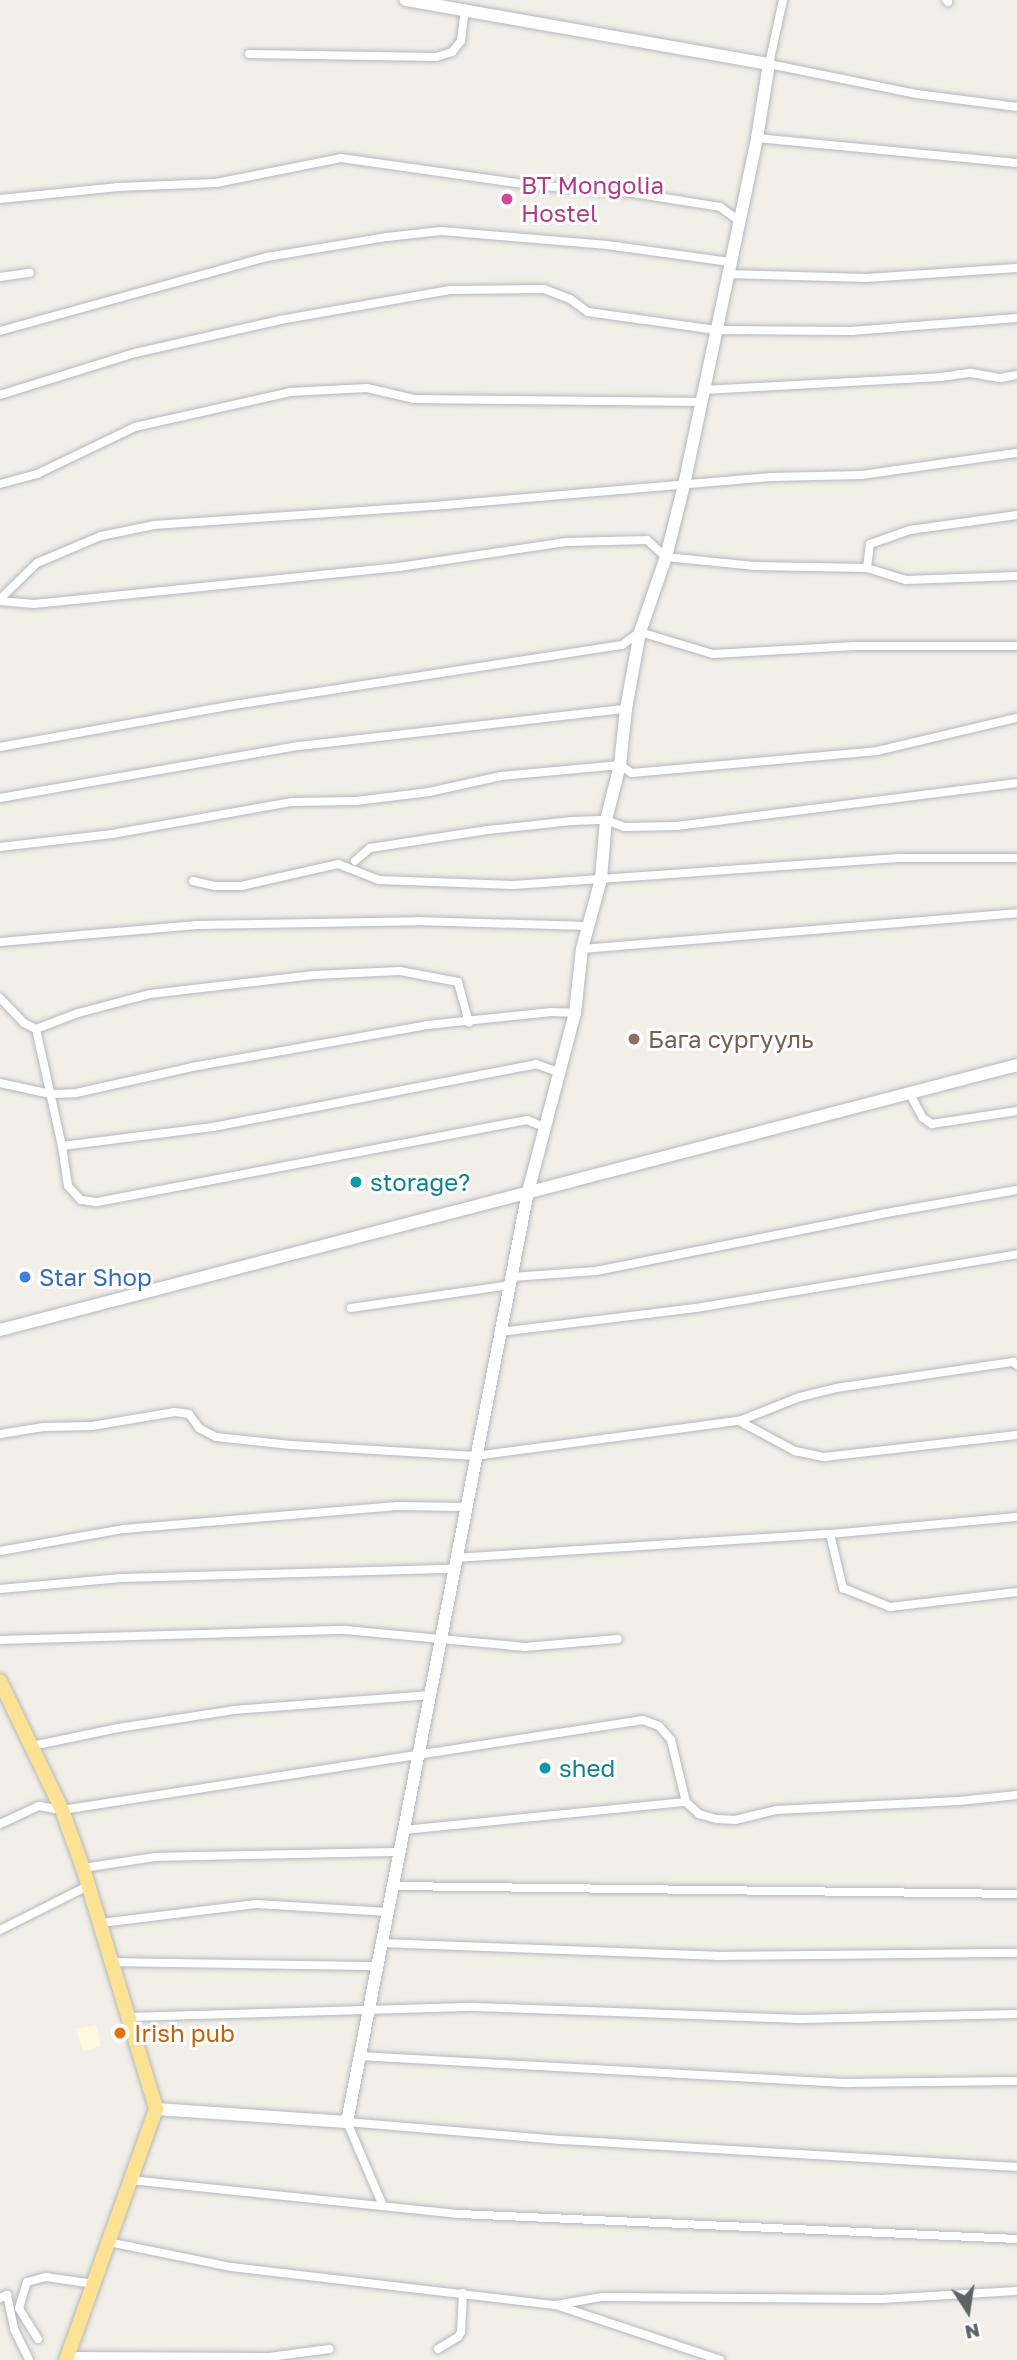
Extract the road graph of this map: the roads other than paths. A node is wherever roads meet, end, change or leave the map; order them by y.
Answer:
1 (406, 0) edge
2 (783, 0) edge
3 (465, 9) junction
4 (249, 54) dead end
5 (769, 64) junction
6 (1017, 107) edge
7 (757, 138) junction
8 (1017, 163) edge
9 (0, 199) edge
10 (738, 220) junction
11 (728, 268) junction
12 (1017, 268) edge
13 (30, 272) dead end
14 (0, 277) edge
15 (1017, 318) edge
16 (716, 330) junction
17 (0, 331) edge
18 (1017, 376) edge
19 (0, 396) edge
20 (702, 396) junction
21 (1017, 453) edge
22 (0, 484) edge
23 (684, 485) junction
24 (1017, 515) edge
25 (666, 557) junction
26 (867, 568) junction
27 (1017, 576) edge
28 (0, 600) edge
29 (640, 632) junction
30 (1017, 646) edge
31 (626, 709) junction
32 (1017, 718) edge
33 (0, 747) edge
34 (620, 765) junction
35 (1017, 783) edge
36 (0, 799) edge
37 (606, 820) junction
38 (0, 848) edge
39 (1017, 858) edge
40 (355, 861) dead end
41 (601, 879) junction
42 (193, 881) dead end
43 (1017, 913) edge
44 (587, 926) junction
45 (0, 943) edge
46 (582, 949) junction
47 (0, 998) edge
48 (575, 1013) junction
49 (468, 1023) junction
50 (36, 1029) junction
51 (1017, 1065) edge
52 (558, 1072) junction
53 (0, 1083) edge
54 (51, 1094) junction
55 (910, 1094) junction
56 (1017, 1111) edge
57 (547, 1128) junction
58 (62, 1146) junction
59 (1017, 1190) edge
60 (528, 1192) junction
61 (1017, 1254) edge
62 (511, 1281) junction
63 (351, 1308) dead end
64 (0, 1330) edge
65 (500, 1332) junction
66 (1016, 1361) edge
67 (739, 1421) junction
68 (0, 1434) edge
69 (1017, 1435) edge
70 (475, 1456) junction
71 (465, 1507) junction
72 (1017, 1517) edge
73 (830, 1534) junction
74 (0, 1551) edge
75 (454, 1563) junction
76 (0, 1589) edge
77 (1017, 1592) edge
78 (618, 1639) dead end
79 (0, 1640) edge
80 (438, 1640) junction
81 (0, 1681) edge
82 (429, 1695) junction
83 (32, 1746) junction
84 (420, 1755) junction
85 (1017, 1795) edge
86 (686, 1802) junction
87 (62, 1810) junction
88 (0, 1824) edge
89 (404, 1830) junction
90 (400, 1852) junction
91 (83, 1868) junction
92 (88, 1886) junction
93 (393, 1886) junction
94 (1017, 1894) edge
95 (388, 1912) junction
96 (101, 1923) junction
97 (0, 1930) edge
98 (381, 1943) junction
99 (1017, 1953) edge
100 (110, 1962) junction
101 (378, 1966) junction
102 (368, 2008) junction
103 (1017, 2014) edge
104 (128, 2017) junction
105 (359, 2056) junction
106 (1017, 2081) edge
107 (156, 2109) junction
108 (347, 2122) junction
109 (1017, 2167) edge
110 (129, 2180) junction
111 (383, 2206) junction
112 (1017, 2239) edge
113 (108, 2242) junction
114 (88, 2283) dead end
115 (1017, 2291) edge
116 (463, 2293) junction
117 (0, 2298) edge
118 (556, 2305) junction
119 (38, 2339) dead end
120 (329, 2349) dead end
121 (438, 2349) dead end
122 (67, 2358) edge
123 (29, 2360) edge
124 (720, 2360) edge

1 - 3 street
2 - 5 street
3 - 4 street
3 - 5 street
5 - 6 street
5 - 7 street
7 - 8 street
7 - 10 street
9 - 10 street
10 - 11 street
11 - 12 street
11 - 16 street
11 - 17 street
13 - 14 street
15 - 16 street
16 - 19 street
16 - 20 street
18 - 20 street
20 - 22 street
20 - 23 street
21 - 23 street
23 - 25 street
23 - 28 street
24 - 26 street
25 - 26 street
25 - 28 street
25 - 29 street
26 - 27 street
29 - 30 street
29 - 31 street
29 - 33 street
31 - 34 street
31 - 36 street
32 - 34 street
34 - 37 street
34 - 38 street
35 - 37 street
37 - 40 street
37 - 41 street
39 - 41 street
41 - 42 street
41 - 44 street
43 - 46 street
44 - 45 street
44 - 46 street
46 - 48 street
47 - 50 street
48 - 49 street
48 - 52 street
49 - 50 street
49 - 54 street
50 - 54 street
51 - 55 street
52 - 57 street
52 - 58 street
53 - 54 street
54 - 58 street
55 - 56 street
55 - 60 street
57 - 58 street
57 - 60 street
59 - 62 street
60 - 62 street
60 - 64 street
61 - 65 street
62 - 63 street
62 - 65 street
65 - 70 street
66 - 67 street
67 - 69 street
67 - 70 street
68 - 70 street
70 - 71 street
71 - 74 street
71 - 75 street
72 - 73 street
73 - 75 street
73 - 77 street
75 - 76 street
75 - 80 street
78 - 80 street
79 - 80 street
80 - 82 street
81 - 83 highway
82 - 83 street
82 - 84 street
83 - 87 highway
84 - 86 street
84 - 87 street
84 - 89 street
85 - 86 street
86 - 89 street
87 - 88 street
87 - 91 highway
89 - 90 street
90 - 91 street
90 - 93 street
91 - 92 highway
92 - 96 highway
92 - 97 street
93 - 94 street
93 - 95 street
95 - 96 street
95 - 98 street
96 - 100 highway
98 - 99 street
98 - 101 street
100 - 101 street
100 - 104 highway
101 - 102 street
102 - 103 street
102 - 104 street
102 - 105 street
104 - 107 highway
105 - 106 street
105 - 108 street
107 - 108 street
107 - 110 highway
108 - 109 street
108 - 111 street
110 - 111 street
110 - 113 highway
111 - 112 street
113 - 116 street
113 - 122 highway
114 - 119 street
115 - 118 street
116 - 118 street
116 - 121 street
117 - 123 street
118 - 124 street
120 - 122 street

